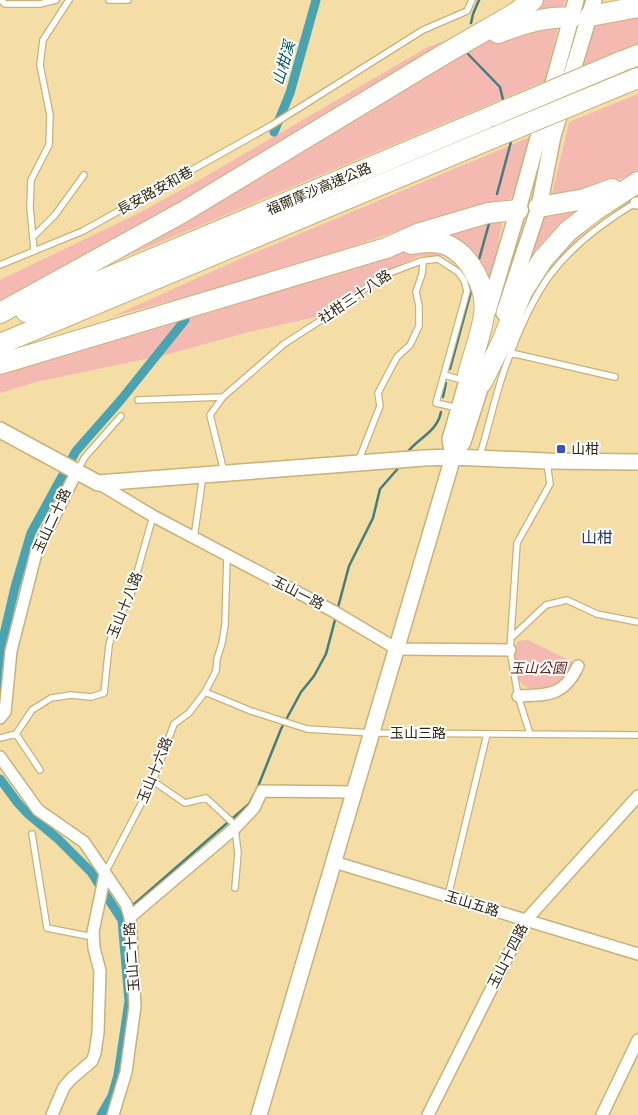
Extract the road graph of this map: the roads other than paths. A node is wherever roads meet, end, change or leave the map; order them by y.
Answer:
1 (2, 0) edge
2 (56, 0) edge
3 (68, 0) edge
4 (109, 0) edge
5 (128, 0) edge
6 (472, 0) edge
7 (533, 0) edge
8 (638, 6) edge
9 (583, 9) edge
10 (441, 56) junction
11 (629, 58) edge
12 (631, 80) edge
13 (84, 175) dead end
14 (638, 178) edge
15 (638, 182) edge
16 (637, 202) edge
17 (539, 207) junction
18 (518, 210) junction
19 (32, 237) junction
20 (386, 248) junction
21 (34, 250) junction
22 (421, 261) junction
23 (0, 265) edge
24 (0, 313) edge
25 (0, 323) edge
26 (0, 344) edge
27 (512, 353) junction
28 (0, 364) edge
29 (444, 375) junction
30 (615, 376) dead end
31 (472, 379) junction
32 (223, 397) junction
33 (138, 400) dead end
34 (458, 408) junction
35 (474, 408) junction
36 (121, 416) dead end
37 (0, 430) edge
38 (453, 457) junction
39 (484, 457) junction
40 (411, 459) junction
41 (547, 461) junction
42 (358, 462) junction
43 (638, 462) edge
44 (77, 471) junction
45 (224, 472) junction
46 (203, 474) junction
47 (98, 483) junction
48 (153, 516) junction
49 (194, 538) junction
50 (227, 556) junction
51 (638, 622) edge
52 (511, 638) junction
53 (397, 649) junction
54 (510, 650) junction
55 (578, 666) dead end
56 (205, 692) junction
57 (518, 696) junction
58 (0, 718) edge
59 (372, 733) junction
60 (16, 734) junction
61 (487, 734) junction
62 (530, 734) junction
63 (638, 736) edge
64 (0, 738) edge
65 (0, 757) edge
66 (40, 770) dead end
67 (153, 781) junction
68 (354, 792) junction
69 (638, 796) edge
70 (234, 826) junction
71 (32, 834) dead end
72 (334, 862) junction
73 (105, 873) junction
74 (235, 888) dead end
75 (448, 896) junction
76 (128, 913) junction
77 (526, 920) junction
78 (94, 937) junction
79 (638, 954) edge
80 (638, 1040) edge
81 (52, 1115) edge
82 (113, 1115) edge
83 (259, 1115) edge
84 (428, 1115) edge
85 (602, 1115) edge

1 - 2 lane
3 - 19 lane
4 - 5 lane
6 - 21 lane, 長安路安和巷
7 - 10 highway
8 - 9 highway
9 - 10 highway
9 - 17 main road
9 - 18 main road
10 - 24 highway
11 - 25 highway, 福爾摩沙高速公路, bridge
12 - 26 highway, 福爾摩沙高速公路, bridge
13 - 19 lane
14 - 17 highway
15 - 31 highway
16 - 27 lane
17 - 18 main road
17 - 31 main road
18 - 20 highway
18 - 31 main road
19 - 21 lane
20 - 28 highway
20 - 31 highway
21 - 23 lane, 長安路安和巷
22 - 29 lane, 社柑三十八路
22 - 32 lane, 社柑三十八路
22 - 42 lane
27 - 30 lane
27 - 39 lane
29 - 31 lane
29 - 34 lane, 社柑三十八路
31 - 34 main road
31 - 35 main road
32 - 33 lane
32 - 45 lane, 社柑三十八路
34 - 38 main road
34 - 40 main road
35 - 38 main road
35 - 39 main road
36 - 44 lane
37 - 44 main road
38 - 39 main road
38 - 40 main road
38 - 53 main road
39 - 41 main road
40 - 42 main road
41 - 43 main road
41 - 52 lane
42 - 45 main road
44 - 47 main road
44 - 58 street, 玉山二十路
45 - 46 main road
46 - 47 main road
46 - 49 lane
47 - 48 street, 玉山一路
48 - 49 street, 玉山一路
48 - 60 lane, 玉山十八路
49 - 50 street, 玉山一路
50 - 53 street, 玉山一路
50 - 56 lane, 玉山十六路
51 - 52 lane
52 - 54 lane
53 - 54 street
53 - 59 main road
54 - 57 lane
55 - 57 street
56 - 59 lane, 玉山三路
56 - 67 lane, 玉山十六路
57 - 62 lane
59 - 61 lane, 玉山三路
59 - 68 main road
60 - 64 lane
60 - 66 lane
61 - 62 lane, 玉山三路
61 - 75 lane
62 - 63 lane, 玉山三路
65 - 73 street, 玉山二十路
67 - 70 lane
67 - 73 lane, 玉山十六路
68 - 70 street
68 - 72 main road
69 - 77 street, 玉山十四路
70 - 74 lane
70 - 76 street
71 - 78 lane
72 - 75 street, 玉山五路
72 - 83 main road
73 - 76 street, 玉山二十路
73 - 78 street
75 - 77 street, 玉山五路
76 - 82 street, 玉山二十路
77 - 79 street, 玉山五路
77 - 84 street, 玉山十四路
78 - 81 street
80 - 85 street

